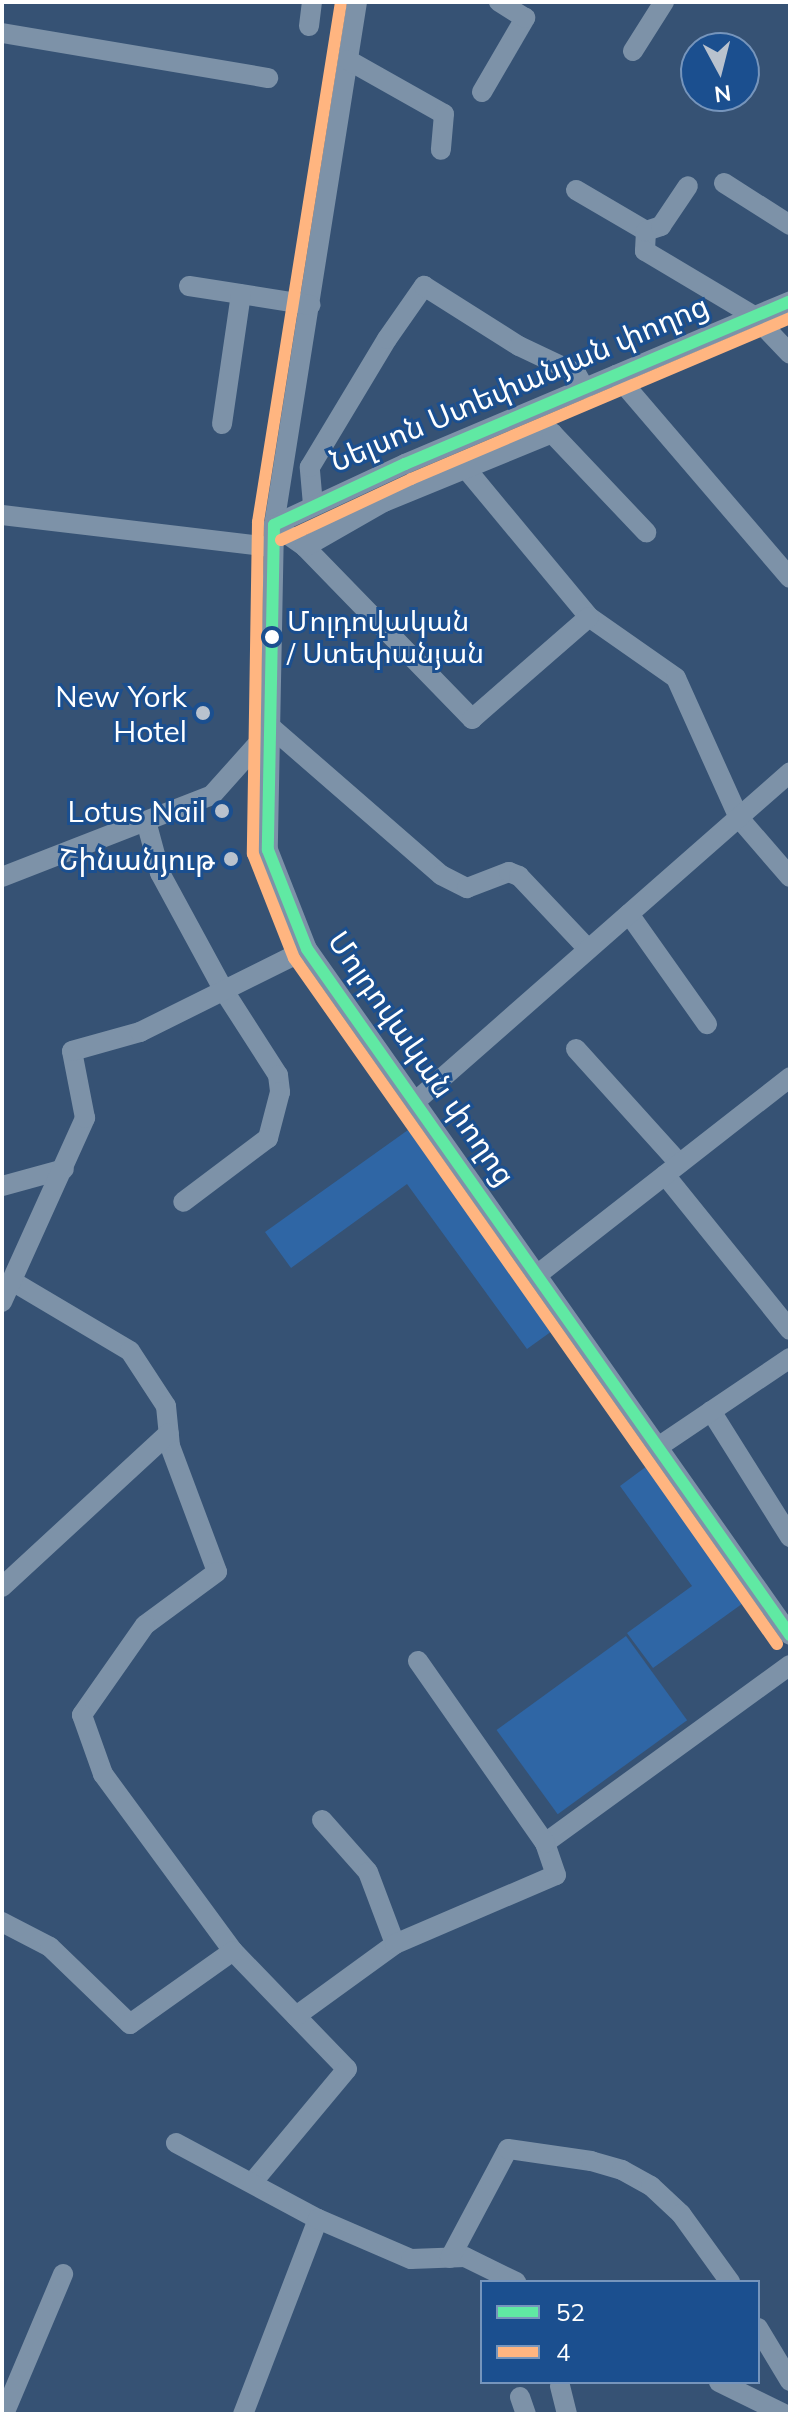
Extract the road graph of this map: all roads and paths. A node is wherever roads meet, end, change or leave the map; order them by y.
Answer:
1 (312, 2) edge
2 (357, 2) edge
3 (499, 2) edge
4 (664, 2) edge
5 (309, 26) dead end
6 (2, 33) edge
7 (633, 51) dead end
8 (348, 60) junction
9 (268, 78) dead end
10 (482, 92) dead end
11 (441, 150) dead end
12 (724, 183) dead end
13 (688, 186) dead end
14 (576, 190) dead end
15 (790, 225) edge
16 (646, 231) junction
17 (189, 286) dead end
18 (241, 294) junction
19 (790, 301) edge
20 (311, 305) junction
21 (754, 316) junction
22 (790, 354) edge
23 (616, 375) junction
24 (585, 389) junction
25 (539, 408) junction
26 (222, 424) dead end
27 (552, 433) junction
28 (467, 470) junction
29 (313, 505) junction
30 (2, 515) edge
31 (274, 525) junction
32 (646, 532) dead end
33 (271, 547) junction
34 (305, 547) junction
35 (790, 578) edge
36 (589, 617) junction
37 (272, 728) junction
38 (790, 772) edge
39 (739, 818) junction
40 (146, 821) junction
41 (2, 877) edge
42 (790, 877) edge
43 (629, 914) junction
44 (307, 949) junction
45 (588, 949) junction
46 (224, 991) junction
47 (707, 1024) dead end
48 (576, 1049) dead end
49 (790, 1077) edge
50 (416, 1101) junction
51 (64, 1169) junction
52 (672, 1169) junction
53 (2, 1186) edge
54 (183, 1202) dead end
55 (537, 1275) junction
56 (12, 1281) junction
57 (2, 1302) edge
58 (790, 1330) edge
59 (790, 1358) edge
60 (711, 1411) junction
61 (169, 1433) junction
62 (658, 1447) junction
63 (790, 1537) edge
64 (2, 1587) edge
65 (782, 1608) edge
66 (790, 1635) edge
67 (418, 1661) dead end
68 (790, 1665) edge
69 (322, 1820) dead end
70 (545, 1843) junction
71 (2, 1922) edge
72 (395, 1944) junction
73 (233, 1951) junction
74 (296, 2016) junction
75 (176, 2143) dead end
76 (252, 2183) junction
77 (318, 2219) junction
78 (450, 2258) junction
79 (63, 2274) dead end
80 (512, 2280) edge
81 (729, 2280) edge
82 (760, 2331) edge
83 (790, 2381) edge
84 (723, 2384) edge
85 (560, 2386) dead end
86 (4, 2414) edge
87 (243, 2414) edge
88 (567, 2414) edge
89 (784, 2414) edge

1 - 5 street
2 - 8 street, Մոլդովական փողոց
3 - 10 street
4 - 7 street
6 - 9 street
8 - 11 street
8 - 20 street, Մոլդովական փողոց
12 - 15 street
13 - 16 street
14 - 16 street
16 - 21 street
17 - 18 street
18 - 20 street
18 - 26 street
19 - 21 street, Նելսոն Ստեփանյան փողոց
20 - 31 street, Մոլդովական փողոց
21 - 22 street
21 - 23 street, Նելսոն Ստեփանյան փողոց
23 - 24 street, Նելսոն Ստեփանյան փողոց
23 - 35 street
24 - 25 street, Նելսոն Ստեփանյան փողոց
24 - 29 street
25 - 27 street
25 - 29 street, Նելսոն Ստեփանյան փողոց
27 - 28 street
27 - 32 street
28 - 34 street
28 - 36 street
29 - 31 street, Նելսոն Ստեփանյան փողոց
30 - 33 street
31 - 33 street, Մոլդովական փողոց
31 - 34 street
33 - 37 street, Մոլդովական փողոց
34 - 36 street
36 - 39 street
37 - 40 street
37 - 44 street, Մոլդովական փողոց
37 - 45 street
38 - 39 street
39 - 42 street
39 - 43 street
40 - 41 street
40 - 46 street
43 - 45 street
43 - 47 street
44 - 46 street
44 - 50 street, Մոլդովական փողոց
45 - 50 street
46 - 51 street
46 - 54 street
48 - 52 street
49 - 52 street
50 - 55 street, Մոլդովական փողոց
51 - 53 street
51 - 56 street
52 - 55 street
52 - 58 street
55 - 62 street, Մոլդովական փողոց
56 - 57 street
56 - 61 street
59 - 60 street
60 - 62 street
60 - 63 street
61 - 64 street
61 - 73 street
62 - 65 street, Մոլդովական փողոց
65 - 66 street, Մոլդովական փողոց
67 - 70 street
68 - 70 street
69 - 72 street
70 - 72 street
71 - 73 street
72 - 74 street
73 - 74 street
74 - 76 street
75 - 76 street
76 - 77 street
77 - 78 street
77 - 87 street
78 - 80 street
78 - 81 street
79 - 86 street
82 - 83 street
84 - 89 street
85 - 88 street

